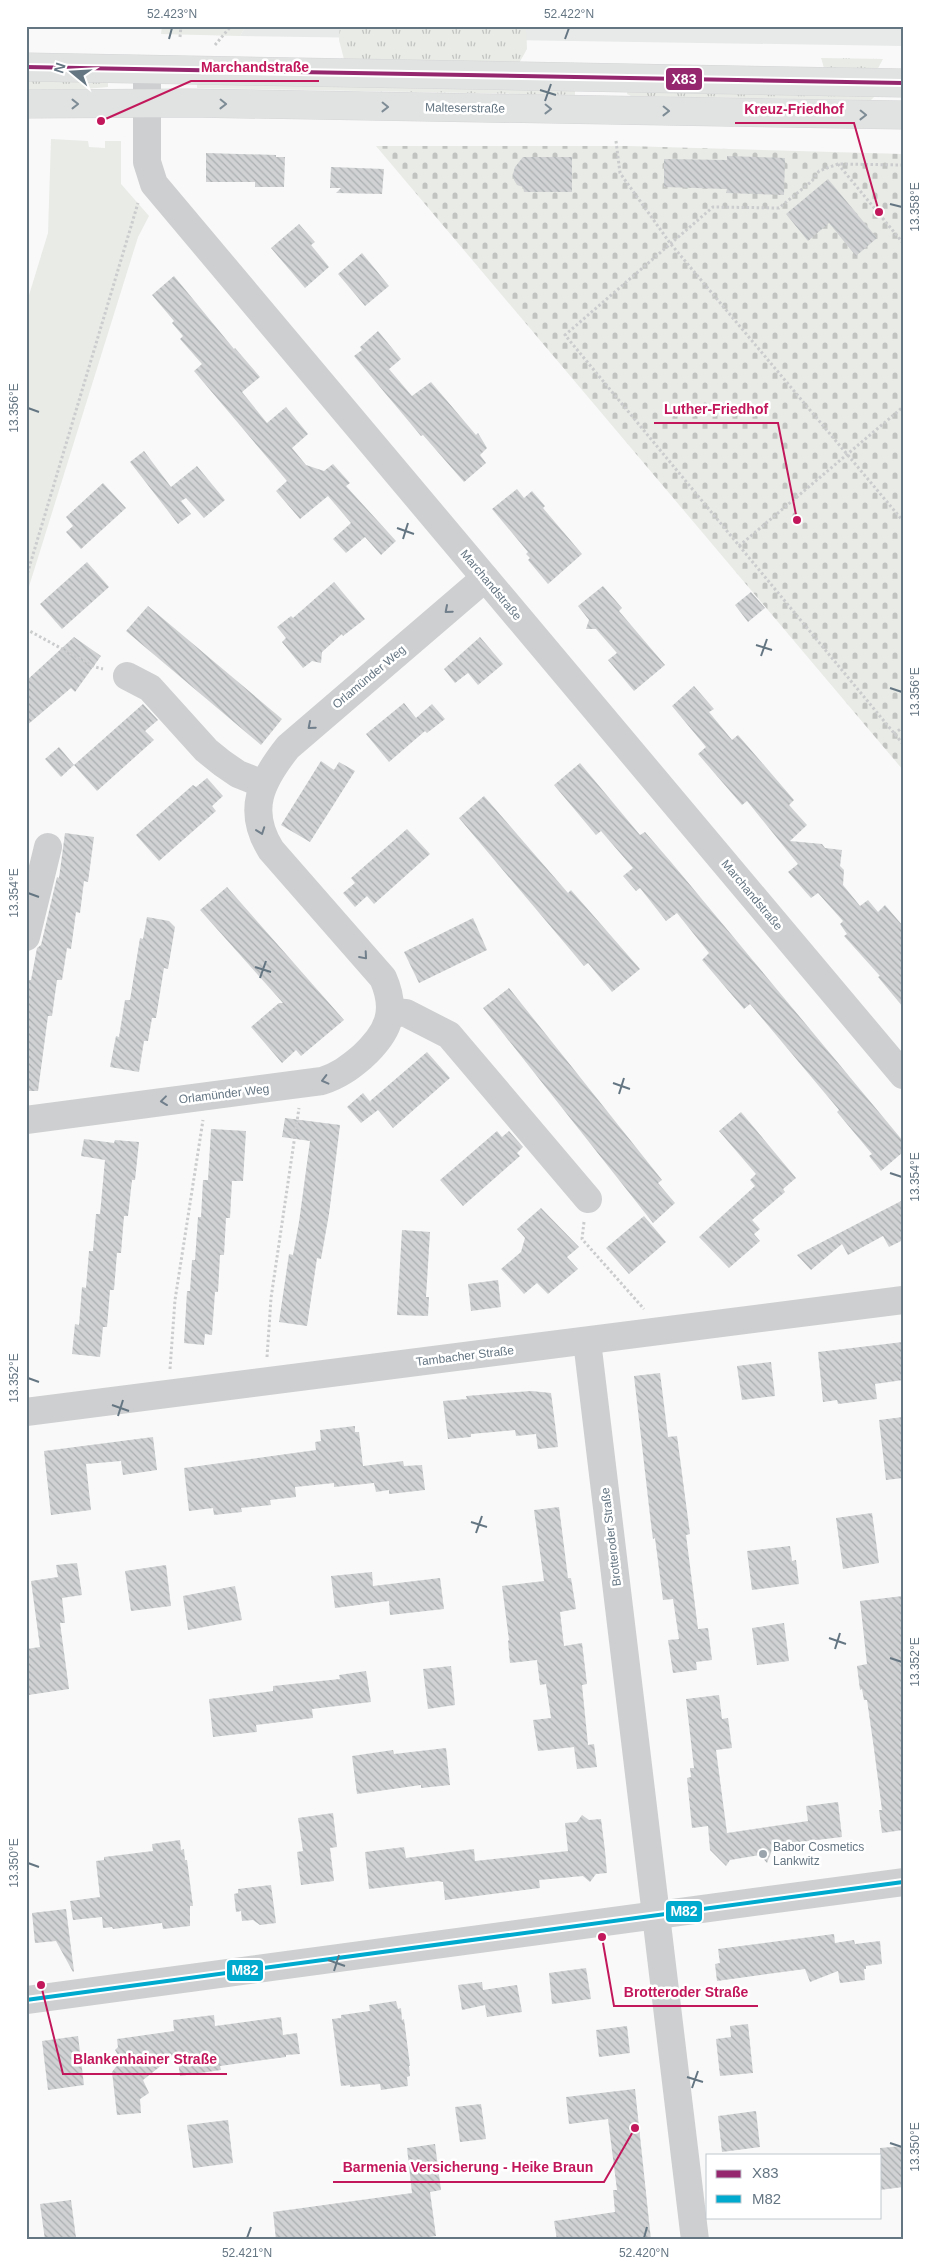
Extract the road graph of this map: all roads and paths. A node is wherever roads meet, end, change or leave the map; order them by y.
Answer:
1 (181, 26) edge
2 (231, 26) edge
3 (225, 34) dead end
4 (180, 37) dead end
5 (26, 67) edge
6 (147, 70) junction
7 (617, 77) junction
8 (903, 83) edge
9 (26, 104) edge
10 (147, 104) junction
11 (617, 111) junction
12 (903, 116) edge
13 (616, 142) dead end
14 (838, 164) junction
15 (903, 165) edge
16 (140, 197) dead end
17 (670, 243) junction
18 (903, 243) edge
19 (903, 407) edge
20 (848, 454) junction
21 (903, 521) edge
22 (738, 546) junction
23 (26, 578) edge
24 (485, 578) junction
25 (26, 629) edge
26 (127, 676) joint
27 (903, 727) edge
28 (894, 734) junction
29 (903, 744) edge
30 (263, 784) junction
31 (48, 847) dead end
32 (26, 937) edge
33 (390, 1012) junction
34 (903, 1075) edge
35 (298, 1104) dead end
36 (204, 1119) dead end
37 (26, 1120) edge
38 (588, 1199) joint
39 (903, 1300) edge
40 (644, 1309) dead end
41 (587, 1340) junction
42 (267, 1358) dead end
43 (170, 1379) dead end
44 (26, 1412) edge
45 (903, 1882) edge
46 (656, 1916) junction
47 (26, 2000) edge
48 (695, 2240) edge

1 - 4 path
2 - 3 path
5 - 6 main road
6 - 7 main road
6 - 10 street, Marchandstraße
7 - 8 main road
7 - 11 main road
9 -> 10 main road, Malteserstraße
10 -> 11 main road, Malteserstraße
10 - 24 street, Marchandstraße
11 -> 12 main road, Malteserstraße
13 - 17 path
14 - 15 path
14 - 17 path
14 - 18 path
16 - 23 path
17 - 20 path
17 - 22 path
19 - 20 path
20 - 21 path
20 - 22 path
22 - 28 path
24 -> 30 street, Orlamünder Weg
24 - 34 street, Marchandstraße
25 - 26 path
26 - 30 street
27 - 28 path
28 - 29 path
30 -> 33 street, Orlamünder Weg
31 - 32 street
33 -> 37 street, Orlamünder Weg
33 - 38 street
35 - 42 path
36 - 43 path
38 - 40 path
39 - 41 street, Tambacher Straße
41 - 44 street, Tambacher Straße
41 - 46 street, Brotteroder Straße
45 - 46 street
46 - 47 street
46 - 48 street, Brotteroder Straße

